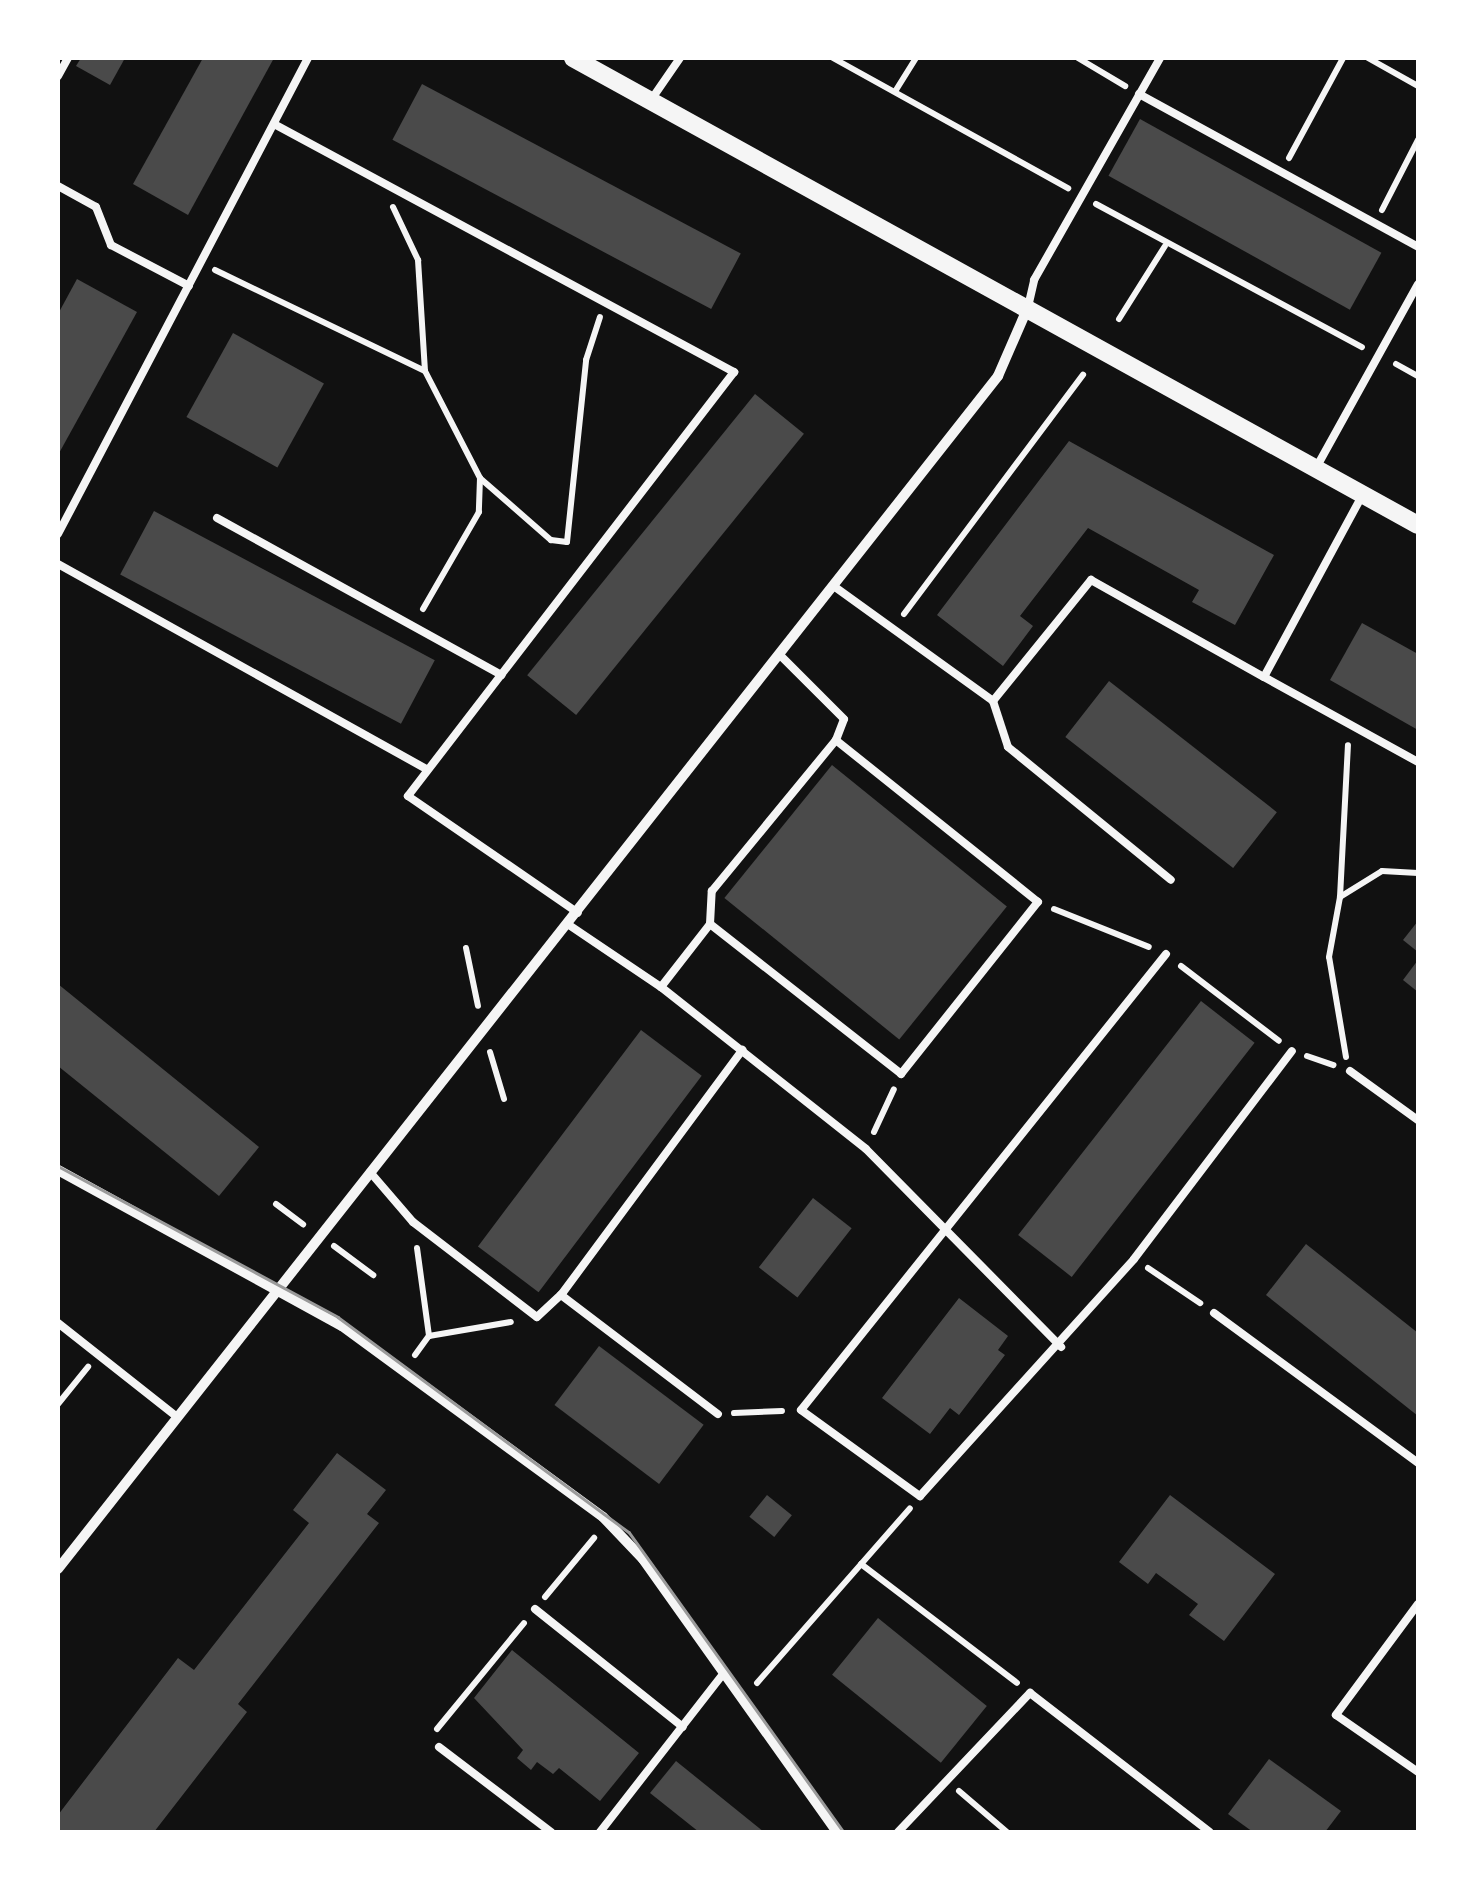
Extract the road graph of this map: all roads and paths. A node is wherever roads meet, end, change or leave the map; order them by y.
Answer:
1 (68, 58) edge
2 (308, 58) edge
3 (573, 58) edge
4 (680, 58) edge
5 (833, 58) edge
6 (916, 58) edge
7 (1078, 58) edge
8 (1160, 58) edge
9 (1343, 58) edge
10 (1368, 58) edge
11 (58, 76) edge
12 (1418, 86) edge
13 (896, 90) junction
14 (1139, 94) junction
15 (651, 100) junction
16 (274, 124) junction
17 (1418, 140) edge
18 (1282, 171) junction
19 (58, 186) edge
20 (390, 186) junction
21 (1085, 198) junction
22 (1375, 223) junction
23 (1165, 246) junction
24 (1418, 247) edge
25 (200, 262) junction
26 (1418, 284) edge
27 (189, 286) junction
28 (604, 302) junction
29 (1028, 307) junction
30 (1119, 320) dead end
31 (1378, 356) junction
32 (425, 372) junction
33 (1084, 375) dead end
34 (1418, 376) edge
35 (1316, 468) junction
36 (480, 478) junction
37 (1363, 494) junction
38 (217, 518) dead end
39 (1418, 525) edge
40 (58, 534) edge
41 (58, 564) edge
42 (835, 588) junction
43 (413, 626) junction
44 (892, 630) junction
45 (780, 656) junction
46 (501, 674) junction
47 (1264, 677) junction
48 (993, 700) junction
49 (1349, 724) junction
50 (836, 740) junction
51 (1418, 762) edge
52 (427, 769) junction
53 (1418, 873) edge
54 (1171, 880) dead end
55 (1340, 897) junction
56 (1038, 902) junction
57 (578, 913) junction
58 (710, 924) junction
59 (568, 925) junction
60 (1166, 954) junction
61 (661, 987) junction
62 (742, 1050) junction
63 (1292, 1051) junction
64 (1350, 1071) junction
65 (902, 1074) junction
66 (1418, 1120) edge
67 (866, 1148) junction
68 (58, 1170) edge
69 (370, 1172) junction
70 (413, 1222) junction
71 (948, 1232) junction
72 (1134, 1259) junction
73 (278, 1287) junction
74 (562, 1295) junction
75 (1214, 1312) joint
76 (537, 1317) junction
77 (58, 1322) edge
78 (430, 1336) junction
79 (1061, 1347) junction
80 (98, 1355) junction
81 (415, 1355) dead end
82 (58, 1404) edge
83 (802, 1410) junction
84 (718, 1414) joint
85 (177, 1417) junction
86 (1418, 1463) edge
87 (920, 1496) junction
88 (608, 1522) junction
89 (861, 1564) junction
90 (58, 1568) edge
91 (1418, 1604) edge
92 (535, 1609) junction
93 (724, 1673) junction
94 (1030, 1692) junction
95 (743, 1700) junction
96 (683, 1726) junction
97 (440, 1748) joint
98 (1418, 1772) edge
99 (949, 1782) junction
100 (551, 1832) edge
101 (600, 1832) edge
102 (837, 1832) edge
103 (898, 1832) edge
104 (1007, 1832) edge
105 (1210, 1832) edge

1 - 11 lane
2 - 16 lane
3 - 15 street
4 - 15 lane
5 - 13 path
6 - 13 path
7 - 14 path
8 - 14 lane
9 - 18 path
10 - 12 path
13 - 21 path
14 - 18 lane
14 - 21 lane
15 - 29 street
16 - 20 lane
16 - 25 lane
17 - 22 path
18 - 22 lane
19 - 27 lane
20 - 28 lane
20 - 32 path
21 - 23 path
21 - 29 lane
22 - 24 lane
23 - 30 path
23 - 31 path
25 - 27 lane
25 - 32 path
26 - 31 lane
27 - 40 lane
28 - 36 path
28 - 46 lane
29 - 35 street
29 - 42 street
31 - 34 path
31 - 35 lane
32 - 36 path
33 - 44 path
35 - 37 street
36 - 43 path
37 - 39 street
37 - 47 lane
38 - 43 lane
41 - 52 lane
42 - 44 lane
42 - 45 street
43 - 46 lane
44 - 48 lane
45 - 50 lane
45 - 57 street
46 - 52 lane
47 - 48 lane
47 - 49 lane
48 - 54 lane
49 - 51 lane
49 - 55 path
50 - 56 lane
50 - 58 lane
52 - 57 lane
53 - 55 path
55 - 64 path
56 - 60 path
56 - 65 lane
57 - 59 street
58 - 61 lane
58 - 65 lane
59 - 61 lane
59 - 69 street
60 - 63 path
60 - 71 lane
61 - 62 lane
62 - 67 lane
62 - 74 lane
63 - 64 path
63 - 72 lane
64 - 66 lane
65 - 67 path
67 - 71 lane
68 - 73 street
69 - 70 lane
69 - 73 street
70 - 76 lane
70 - 78 path
71 - 79 lane
71 - 83 lane
72 - 75 path
72 - 79 lane
73 - 85 street
73 - 88 street
74 - 76 lane
74 - 84 lane
75 - 86 lane
76 - 78 path
77 - 80 lane
78 - 81 path
79 - 87 lane
80 - 82 path
80 - 85 lane
83 - 84 path
83 - 87 lane
85 - 90 street
87 - 89 path
88 - 92 path
88 - 93 street
89 - 94 path
89 - 95 path
91 - 98 lane
92 - 96 lane
92 - 97 path
93 - 95 street
93 - 96 lane
94 - 99 lane
94 - 105 lane
95 - 102 street
96 - 101 lane
97 - 100 lane
99 - 103 lane
99 - 104 path

